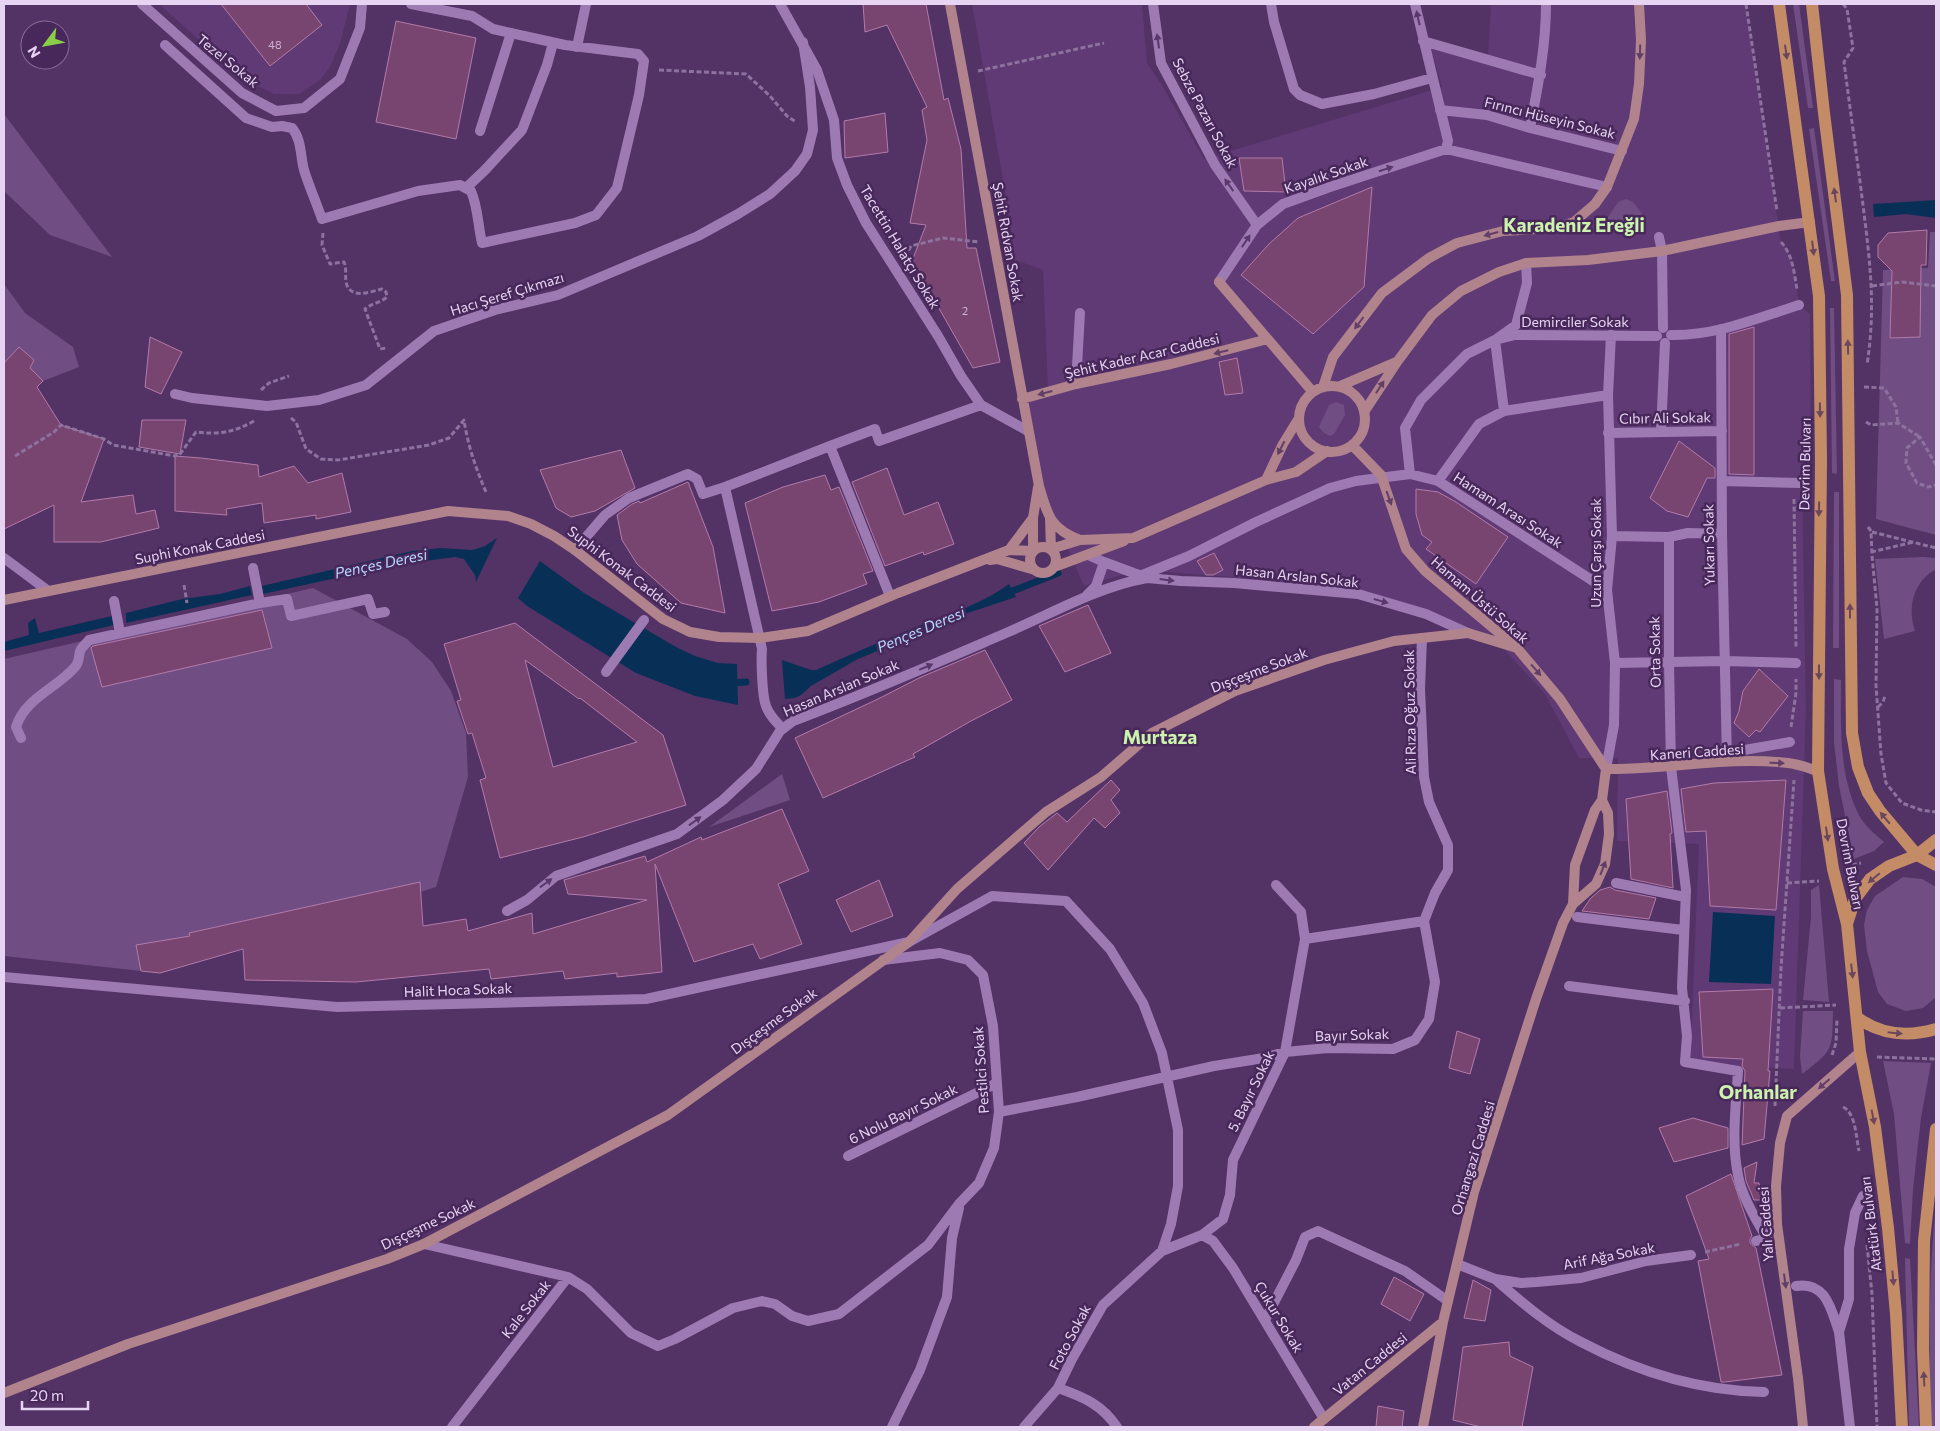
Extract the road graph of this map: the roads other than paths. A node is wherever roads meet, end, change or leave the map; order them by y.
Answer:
1 (142, 4) edge
2 (362, 4) edge
3 (410, 4) edge
4 (586, 4) edge
5 (780, 4) edge
6 (950, 4) edge
7 (1153, 4) edge
8 (1270, 4) edge
9 (1415, 4) edge
10 (1546, 4) edge
11 (1639, 4) edge
12 (1779, 4) edge
13 (1812, 4) edge
14 (511, 33) junction
15 (1423, 41) junction
16 (553, 42) junction
17 (803, 42) junction
18 (165, 45) dead end
19 (577, 47) junction
20 (1541, 75) junction
21 (1432, 78) junction
22 (1440, 110) junction
23 (1530, 128) junction
24 (480, 131) dead end
25 (1446, 149) junction
26 (1622, 151) junction
27 (1607, 187) junction
28 (466, 188) junction
29 (1810, 222) junction
30 (1257, 225) junction
31 (1659, 238) dead end
32 (1662, 251) junction
33 (1526, 263) junction
34 (1800, 305) road end
35 (1080, 313) dead end
36 (1722, 330) junction
37 (1611, 335) junction
38 (1664, 335) junction
39 (1268, 339) junction
40 (1495, 340) junction
41 (1397, 362) junction
42 (1076, 384) junction
43 (1340, 386) junction
44 (1323, 387) junction
45 (1312, 392) junction
46 (175, 394) dead end
47 (1608, 395) junction
48 (1022, 399) junction
49 (981, 405) junction
50 (1504, 411) junction
51 (1364, 412) junction
52 (1299, 418) junction
53 (1028, 431) junction
54 (1661, 431) junction
55 (1722, 431) junction
56 (1608, 433) junction
57 (1352, 445) junction
58 (830, 446) junction
59 (1327, 452) junction
60 (1410, 474) junction
61 (1382, 478) junction
62 (1266, 480) junction
63 (1356, 481) joint
64 (1438, 481) junction
65 (1722, 481) junction
66 (1802, 483) road end
67 (1038, 486) junction
68 (725, 487) junction
69 (1033, 518) junction
70 (1050, 518) junction
71 (1722, 534) junction
72 (1612, 536) junction
73 (1669, 537) junction
74 (1132, 538) junction
75 (1080, 540) junction
76 (1051, 549) junction
77 (575, 550) junction
78 (1009, 550) junction
79 (1033, 551) junction
80 (1088, 555) junction
81 (4, 558) edge
82 (981, 561) junction
83 (1104, 562) junction
84 (1054, 567) junction
85 (253, 568) dead end
86 (1035, 570) junction
87 (1144, 577) junction
88 (48, 590) junction
89 (1607, 590) junction
90 (890, 596) junction
91 (1085, 598) junction
92 (4, 600) edge
93 (114, 600) dead end
94 (260, 603) junction
95 (385, 612) dead end
96 (644, 620) dead end
97 (120, 633) junction
98 (1468, 633) junction
99 (760, 638) junction
100 (1422, 638) junction
101 (1517, 648) junction
102 (1724, 661) junction
103 (1669, 662) junction
104 (1615, 663) junction
105 (1796, 663) road end
106 (606, 672) dead end
107 (783, 729) junction
108 (21, 738) dead end
109 (1790, 742) road end
110 (1727, 757) junction
111 (1671, 767) junction
112 (1606, 770) junction
113 (1818, 771) junction
114 (1602, 800) junction
115 (1936, 840) edge
116 (1917, 856) junction
117 (1936, 865) edge
118 (1616, 883) dead end
119 (1276, 885) dead end
120 (1685, 897) junction
121 (1573, 904) junction
122 (507, 911) dead end
123 (1577, 917) dead end
124 (1424, 920) junction
125 (1847, 924) junction
126 (1683, 930) junction
127 (1305, 939) junction
128 (909, 942) junction
129 (883, 960) junction
130 (4, 977) edge
131 (1569, 986) dead end
132 (1684, 1000) junction
133 (1858, 1018) junction
134 (1936, 1029) edge
135 (1285, 1052) junction
136 (1860, 1052) junction
137 (1166, 1077) junction
138 (997, 1084) junction
139 (1000, 1112) junction
140 (1936, 1129) edge
141 (848, 1156) dead end
142 (1863, 1196) dead end
143 (959, 1204) junction
144 (1202, 1235) junction
145 (1761, 1240) road end
146 (424, 1244) junction
147 (1162, 1251) junction
148 (1691, 1255) road end
149 (1457, 1264) junction
150 (568, 1276) junction
151 (1494, 1279) junction
152 (1796, 1286) dead end
153 (1448, 1301) junction
154 (1265, 1320) junction
155 (1443, 1322) junction
156 (1839, 1332) junction
157 (1058, 1388) junction
158 (1764, 1392) dead end
159 (4, 1393) edge
160 (1324, 1419) junction
161 (452, 1427) edge
162 (892, 1427) edge
163 (1024, 1427) edge
164 (1117, 1427) edge
165 (1314, 1427) edge
166 (1423, 1427) edge
167 (1803, 1427) edge
168 (1850, 1427) edge
169 (1902, 1427) edge
170 (1926, 1427) edge

1 - 2 street, Tezel Sokak
3 - 14 street
4 - 19 street
5 - 17 street, Tacettin Halatçı Sokak
6 - 48 street, Şehit Rıdvan Sokak
30 -> 7 street, Sebze Pazarı Sokak
8 - 21 street
15 -> 9 street
10 - 20 street
11 -> 26 street
12 -> 29 main road, Devrim Bulvarı
116 -> 13 main road
14 - 16 street
14 - 24 street
15 - 20 street
15 - 21 street
16 - 19 street
16 - 28 street
17 - 46 street, Hacı Şeref Çıkmazı
17 - 49 street, Tacettin Halatçı Sokak
18 - 28 street
19 - 28 street
20 - 23 street
21 - 22 street
22 - 23 street, Fırıncı Hüseyin Sokak
22 - 25 street
23 - 26 street, Fırıncı Hüseyin Sokak
25 - 27 street
30 -> 25 street, Kayalık Sokak
26 - 27 street
27 -> 44 street
29 - 32 street
29 -> 113 main road, Devrim Bulvarı
39 -> 30 street, Kayalık Sokak
31 - 32 street
32 - 33 street
32 - 38 street
33 - 40 street, Demirciler Sokak
33 - 41 street
34 - 36 street, Demirciler Sokak
35 - 42 street
36 - 38 street, Demirciler Sokak
36 - 55 street, Yukarı Sokak
37 - 38 street, Demirciler Sokak
37 - 40 street, Demirciler Sokak
37 - 47 street, Uzun Çarşı Sokak
38 - 54 street
39 -> 42 street, Şehit Kader Acar Caddesi
39 - 45 street
40 - 50 street
40 - 60 street, Demirciler Sokak
41 - 43 street
51 -> 41 street
42 -> 48 street, Şehit Kader Acar Caddesi
43 - 44 street
43 - 51 street
44 - 45 street
45 - 52 street
47 - 50 street
47 - 56 street, Uzun Çarşı Sokak
48 - 53 street, Şehit Rıdvan Sokak
49 - 53 street, Tacettin Halatçı Sokak
49 - 58 street
50 - 64 street
51 - 57 street
52 - 59 street
52 -> 62 street
53 - 67 street, Şehit Rıdvan Sokak
54 - 55 street, Cıbır Ali Sokak
54 - 56 street, Cıbır Ali Sokak
55 - 65 street, Yukarı Sokak
56 - 72 street, Uzun Çarşı Sokak
57 - 59 street
57 - 61 street, Hamam Üstü Sokak
58 - 68 street
58 - 90 street
59 - 62 street, Suphi Konak Caddesi
60 - 61 street, Hamam Arası Sokak
60 - 64 street, Hamam Arası Sokak
61 - 63 street, Hamam Arası Sokak
61 -> 101 street, Hamam Üstü Sokak
62 - 74 street, Suphi Konak Caddesi
63 - 87 street, Hasan Arslan Sokak
64 - 89 street, Hamam Arası Sokak
65 - 66 street
65 - 71 street, Yukarı Sokak
67 - 69 street, Şehit Rıdvan Sokak
67 - 70 street, Şehit Rıdvan Sokak
68 - 77 street
68 - 99 street
69 - 78 street, Şehit Rıdvan Sokak
69 - 79 street, Şehit Rıdvan Sokak
70 - 75 street, Şehit Rıdvan Sokak
70 - 76 street, Şehit Rıdvan Sokak
71 - 73 street
71 - 102 street, Yukarı Sokak
72 - 73 street
72 - 89 street, Uzun Çarşı Sokak
73 - 103 street, Orta Sokak
74 - 75 street, Suphi Konak Caddesi
74 - 80 street, Suphi Konak Caddesi
75 - 76 street, Suphi Konak Caddesi
76 - 79 street, Suphi Konak Caddesi
76 - 84 street
77 - 88 street, Suphi Konak Caddesi
77 - 99 street, Suphi Konak Caddesi
78 - 79 street, Suphi Konak Caddesi
78 - 82 street, Suphi Konak Caddesi
79 - 86 street
80 - 83 street, Hasan Arslan Sokak
80 - 84 street, Suphi Konak Caddesi
81 - 88 street
82 - 86 street, Suphi Konak Caddesi
82 - 90 street, Suphi Konak Caddesi
83 - 87 street, Hasan Arslan Sokak
83 - 91 street
84 - 86 street, Suphi Konak Caddesi
85 - 94 street
87 - 91 street, Hasan Arslan Sokak
87 -> 98 street, Hasan Arslan Sokak
88 - 92 street, Suphi Konak Caddesi
89 - 104 street, Uzun Çarşı Sokak
90 - 99 street, Suphi Konak Caddesi
107 -> 91 street, Hasan Arslan Sokak
93 - 97 street
94 - 95 street
94 - 97 street
96 - 106 street
97 - 108 street
98 - 100 street, Dışçeşme Sokak
98 - 101 street, Dışçeşme Sokak
99 - 107 street
100 - 124 street, Ali Rıza Oğuz Sokak
100 - 128 street, Dışçeşme Sokak
101 -> 112 street, Hamam Üstü Sokak
102 - 103 street
102 - 105 street
102 - 110 street, Yukarı Sokak
103 - 104 street
103 - 111 street, Orta Sokak
104 - 112 street, Uzun Çarşı Sokak
122 -> 107 street, Hasan Arslan Sokak
109 - 110 street
110 - 111 street, Kaneri Caddesi
110 -> 113 street, Kaneri Caddesi
111 - 112 street, Kaneri Caddesi
111 - 120 street, Orta Sokak
112 - 114 street, Orhangazi Caddesi
113 -> 125 main road, Devrim Bulvarı
114 - 121 street, Orhangazi Caddesi
121 -> 114 street, Orhangazi Caddesi
115 - 116 main road, Atatürk Bulvarı
116 - 117 main road
116 -> 125 main road, Atatürk Bulvarı
118 - 120 street
119 - 127 street
120 - 126 street, Orta Sokak
121 - 149 street, Orhangazi Caddesi
123 - 126 street
124 - 127 street
124 - 135 street, Bayır Sokak
125 -> 133 main road, Atatürk Bulvarı
126 - 132 street, Orta Sokak
127 - 135 street, 5. Bayır Sokak
128 - 129 street, Dışçeşme Sokak
128 - 130 street, Halit Hoca Sokak
128 - 137 street, Halit Hoca Sokak
129 - 138 street, Pestilci Sokak
129 - 146 street, Dışçeşme Sokak
131 - 132 street
132 - 145 street, Orta Sokak
133 -> 134 main road
133 - 136 main road, Atatürk Bulvarı
135 - 137 street, Bayır Sokak
135 - 144 street, 5. Bayır Sokak
136 -> 167 street, Yalı Caddesi
136 -> 169 main road, Atatürk Bulvarı
137 - 139 street, Bayır Sokak
137 - 147 street, Halit Hoca Sokak
138 - 139 street, Pestilci Sokak
138 - 141 street, 6 Nolu Bayır Sokak
139 - 143 street, Pestilci Sokak
170 -> 140 main road
142 - 156 street
143 - 150 street, Pestilci Sokak
143 - 162 street
144 - 147 street
144 - 154 street, Çukur Sokak
146 - 150 street, Kale Sokak
146 - 159 street, Dışçeşme Sokak
147 - 157 street, Foto Sokak
148 - 151 street, Arif Ağa Sokak
149 - 151 street, Arif Ağa Sokak
149 - 153 street, Orhangazi Caddesi
150 - 161 street, Kale Sokak
151 - 158 street
152 - 156 street
153 - 154 street
153 - 155 street, Orhangazi Caddesi
154 - 160 street, Çukur Sokak
155 - 160 street, Vatan Caddesi
155 - 166 street, Orhangazi Caddesi
156 - 168 street
157 - 163 street, Foto Sokak
157 - 164 street
160 - 165 street, Vatan Caddesi

